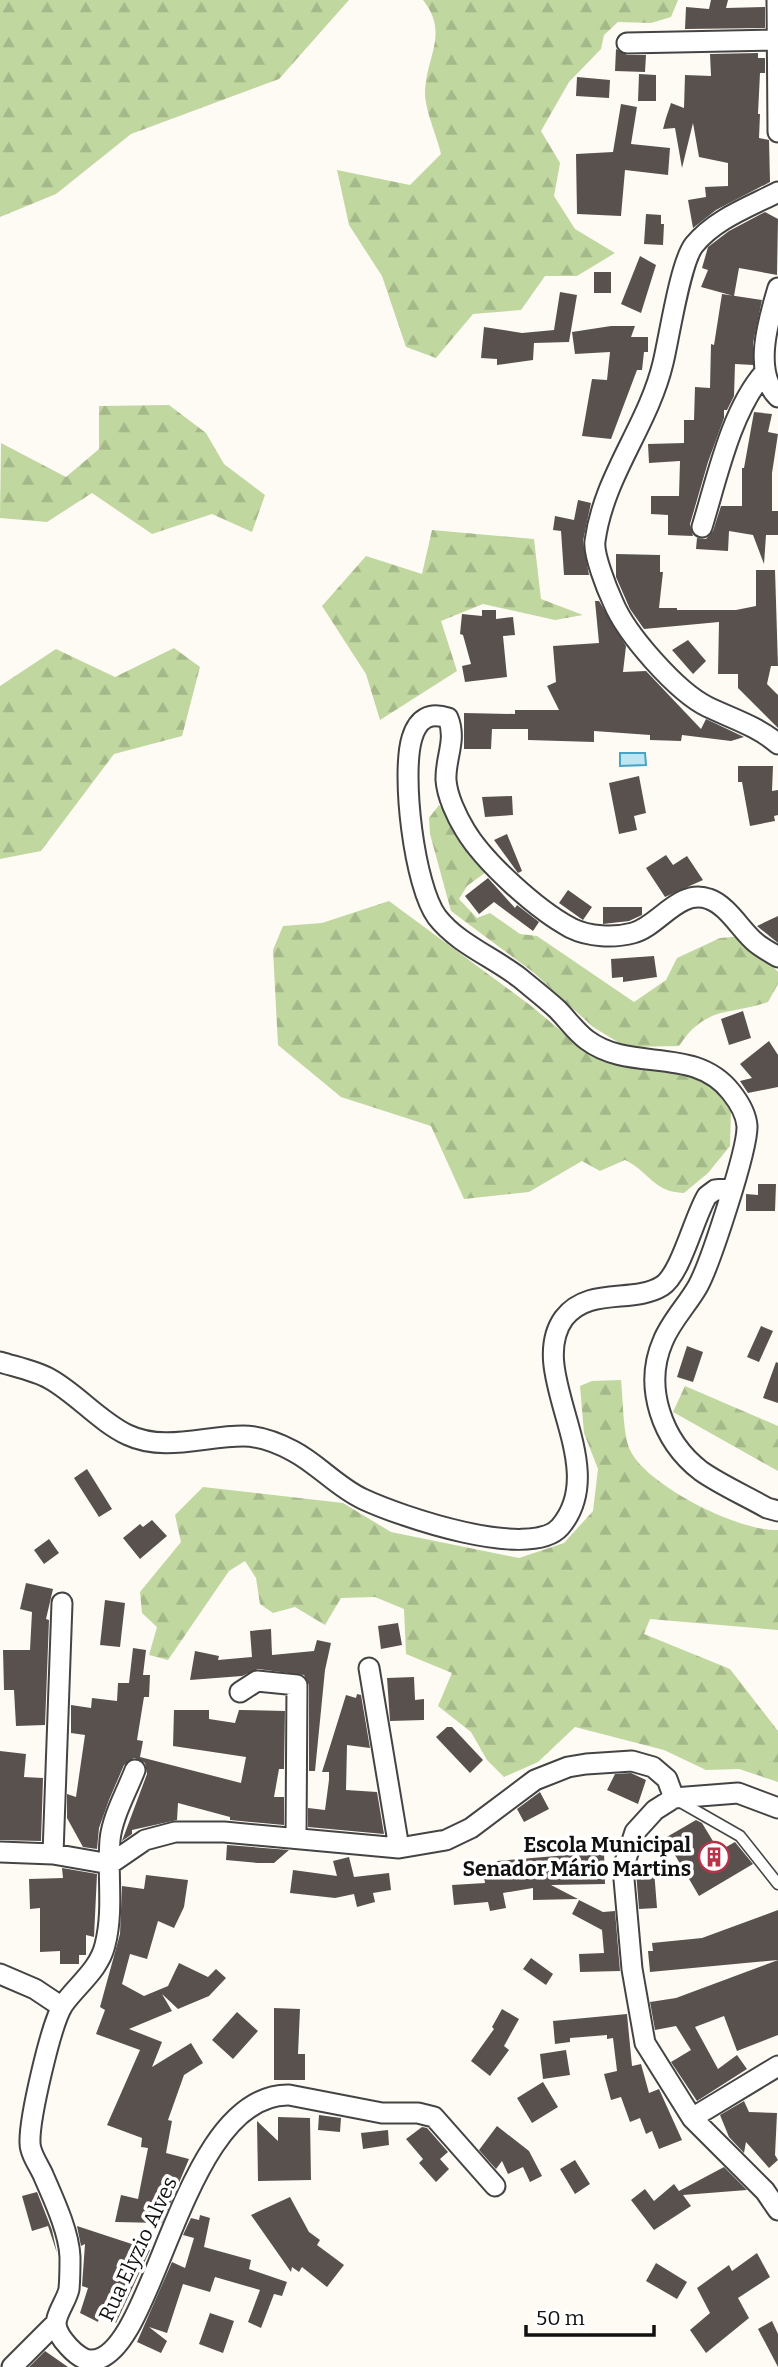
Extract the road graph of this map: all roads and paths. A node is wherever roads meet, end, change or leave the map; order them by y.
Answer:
1 (777, 0) edge
2 (776, 40) junction
3 (627, 43) dead end
4 (778, 132) edge
5 (778, 191) edge
6 (778, 288) edge
7 (764, 373) junction
8 (778, 397) edge
9 (702, 527) dead end
10 (778, 744) edge
11 (778, 957) edge
12 (732, 1188) junction
13 (0, 1362) edge
14 (778, 1511) edge
15 (62, 1603) dead end
16 (369, 1668) dead end
17 (240, 1692) dead end
18 (135, 1770) dead end
19 (674, 1798) junction
20 (778, 1808) edge
21 (296, 1838) junction
22 (399, 1848) junction
23 (0, 1852) edge
24 (53, 1854) junction
25 (110, 1864) junction
26 (778, 1884) edge
27 (0, 1974) edge
28 (62, 2007) junction
29 (778, 2066) edge
30 (692, 2118) junction
31 (495, 2186) dead end
32 (778, 2210) edge
33 (56, 2323) junction
34 (81, 2363) edge
35 (12, 2367) edge

1 - 2 street
2 - 3 street
2 - 4 street
5 - 10 street
6 - 7 street
7 - 8 street
7 - 9 street
11 - 12 street
12 - 13 street
12 - 14 street
15 - 24 street
16 - 22 street
17 - 21 street
18 - 25 street
19 - 20 street
19 - 22 street
19 - 26 lane
19 - 30 street
21 - 22 street
21 - 25 street
23 - 24 street
24 - 25 street
25 - 28 street
27 - 28 street
28 - 33 street
29 - 30 street
30 - 32 street
31 - 34 street, Rua Elyzio Alves
33 - 34 street, Rua Elyzio Alves
33 - 35 street

